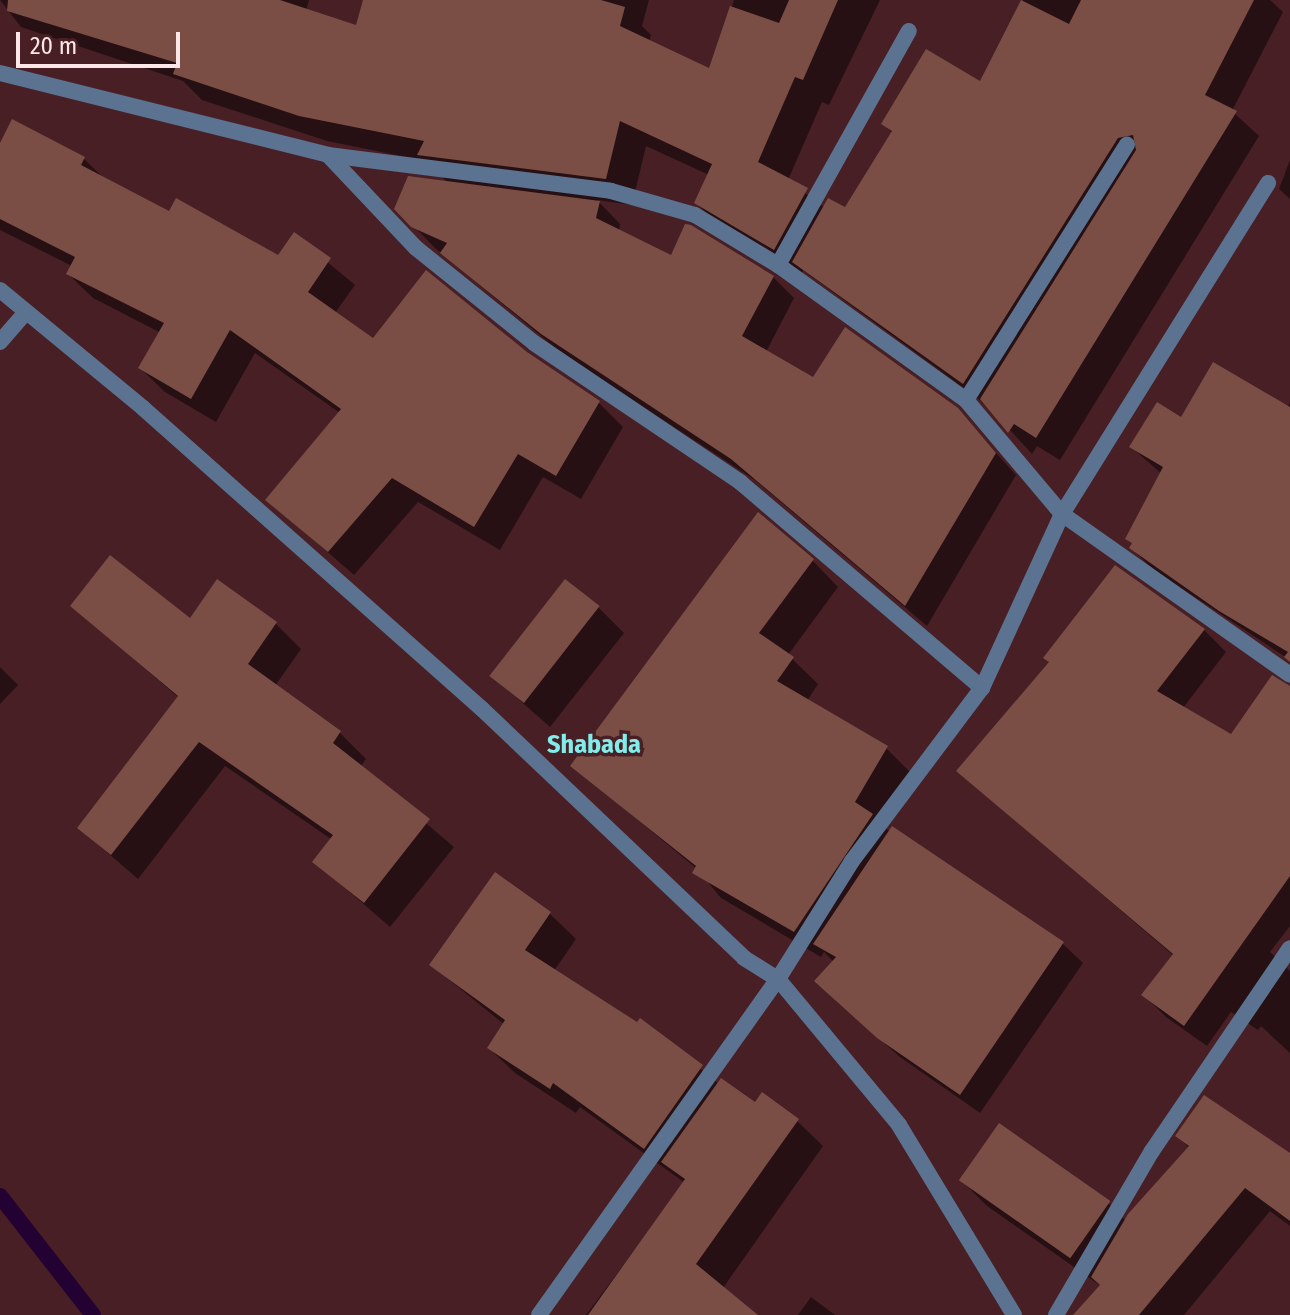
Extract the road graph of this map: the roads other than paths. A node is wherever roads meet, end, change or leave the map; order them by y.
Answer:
1 (909, 31) dead end
2 (0, 73) edge
3 (1127, 144) dead end
4 (328, 155) junction
5 (1268, 183) dead end
6 (778, 265) junction
7 (0, 290) edge
8 (25, 313) junction
9 (0, 342) edge
10 (966, 400) junction
11 (1062, 514) junction
12 (1290, 675) edge
13 (982, 688) junction
14 (1290, 948) edge
15 (778, 979) junction
16 (539, 1315) edge
17 (1014, 1315) edge
18 (1056, 1315) edge

1 - 6 street
2 - 4 street
3 - 10 street
4 - 6 street
4 - 13 street
5 - 11 street
6 - 10 street
7 - 8 street
8 - 9 street
8 - 15 street
10 - 11 street
11 - 12 street
11 - 13 street
13 - 15 street
14 - 18 street
15 - 16 street
15 - 17 street

